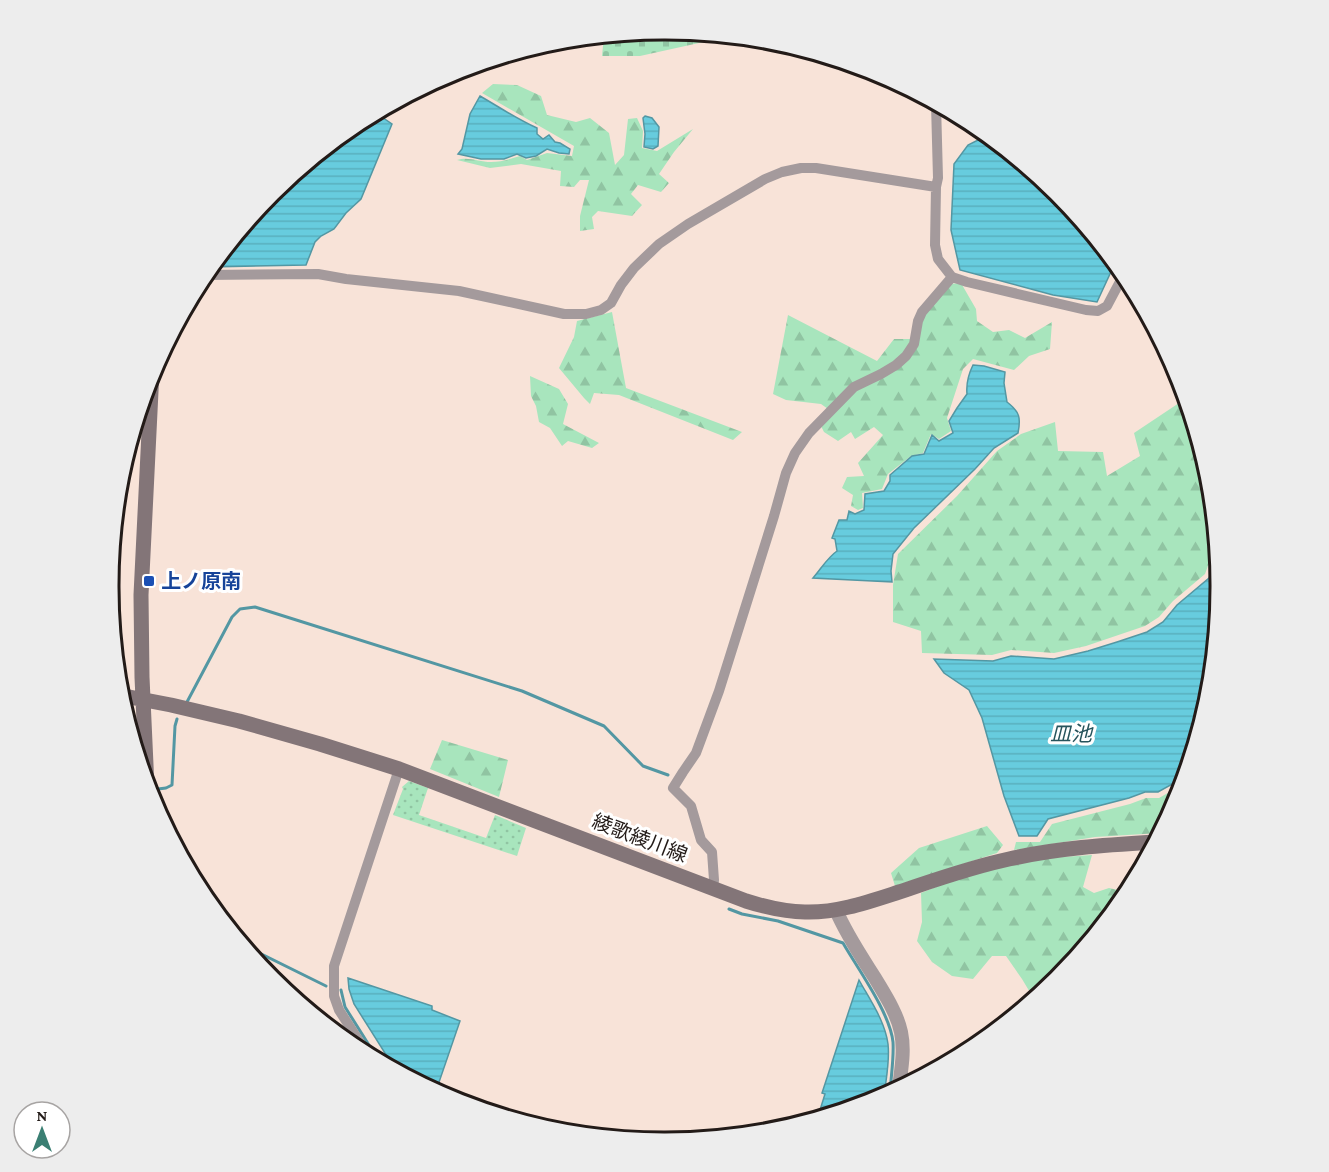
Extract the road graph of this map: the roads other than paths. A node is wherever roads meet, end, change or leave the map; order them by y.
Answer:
1 (936, 114) edge
2 (936, 187) junction
3 (217, 275) edge
4 (952, 277) junction
5 (1119, 284) edge
6 (150, 405) edge
7 (130, 697) edge
8 (143, 700) junction
9 (146, 753) edge
10 (399, 770) junction
11 (1146, 843) edge
12 (713, 888) junction
13 (836, 909) junction
14 (356, 1036) edge
15 (900, 1078) edge

1 - 2 street
2 - 3 street
2 - 4 street
4 - 5 street
4 - 12 street
6 - 8 main road
7 - 8 main road, 綾歌綾川線
8 - 9 main road
8 - 10 main road, 綾歌綾川線
10 - 12 main road, 綾歌綾川線
10 - 14 street
11 - 13 main road, 綾歌綾川線
12 - 13 main road, 綾歌綾川線
13 - 15 street

